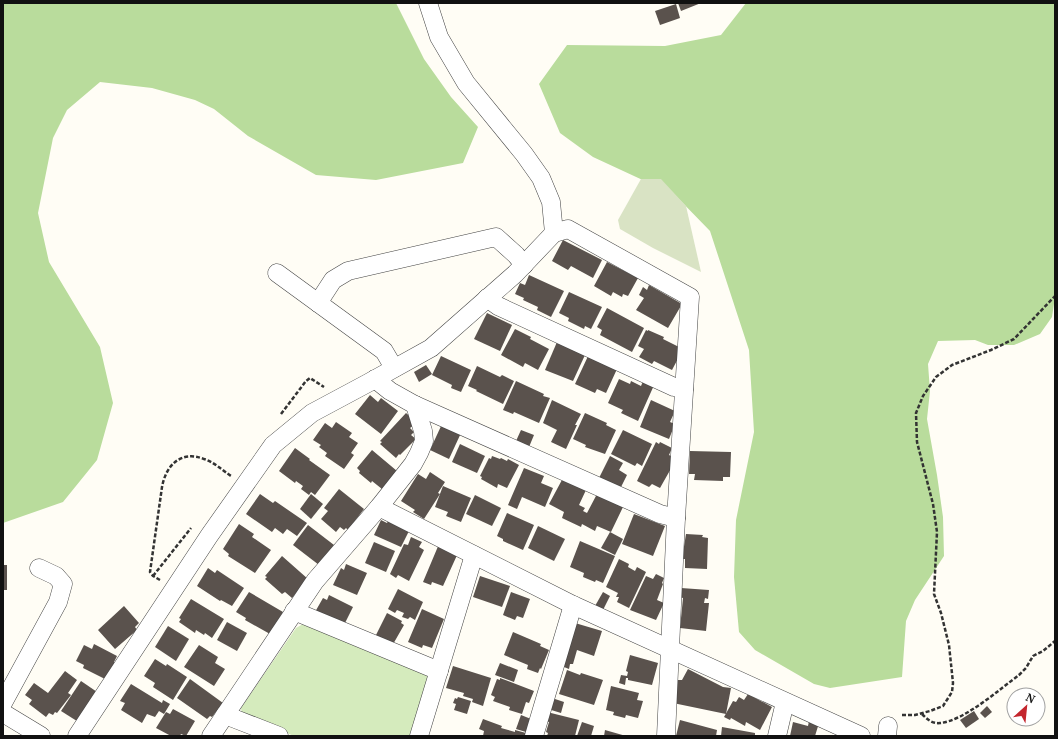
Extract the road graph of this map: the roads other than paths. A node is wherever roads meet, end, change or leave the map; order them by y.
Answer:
1 (428, 3) edge
2 (554, 233) junction
3 (524, 265) junction
4 (277, 273) dead end
5 (487, 298) junction
6 (318, 303) junction
7 (394, 368) junction
8 (375, 379) junction
9 (684, 389) junction
10 (415, 405) junction
11 (379, 507) junction
12 (676, 518) junction
13 (474, 555) junction
14 (39, 568) dead end
15 (573, 605) junction
16 (294, 611) junction
17 (670, 650) junction
18 (439, 671) junction
19 (785, 702) junction
20 (3, 703) edge
21 (3, 713) edge
22 (225, 714) junction
23 (41, 736) edge
24 (77, 736) edge
25 (211, 736) edge
26 (279, 736) edge
27 (419, 736) edge
28 (534, 736) edge
29 (666, 736) edge
30 (776, 736) edge
31 (861, 736) edge

1 - 2 street
2 - 3 street
2 - 9 street
3 - 5 street
3 - 6 street
4 - 6 street
5 - 7 street
5 - 9 street
6 - 7 street
7 - 8 street
8 - 10 street
8 - 24 street
9 - 12 street
10 - 11 street
10 - 12 street
11 - 13 street
11 - 16 street
12 - 17 street
13 - 15 street
13 - 18 street
14 - 20 street
15 - 17 street
15 - 28 street
16 - 18 street
16 - 22 street
17 - 19 street
17 - 29 street
18 - 27 street
19 - 30 street
19 - 31 street
21 - 23 street
22 - 25 street
22 - 26 street

